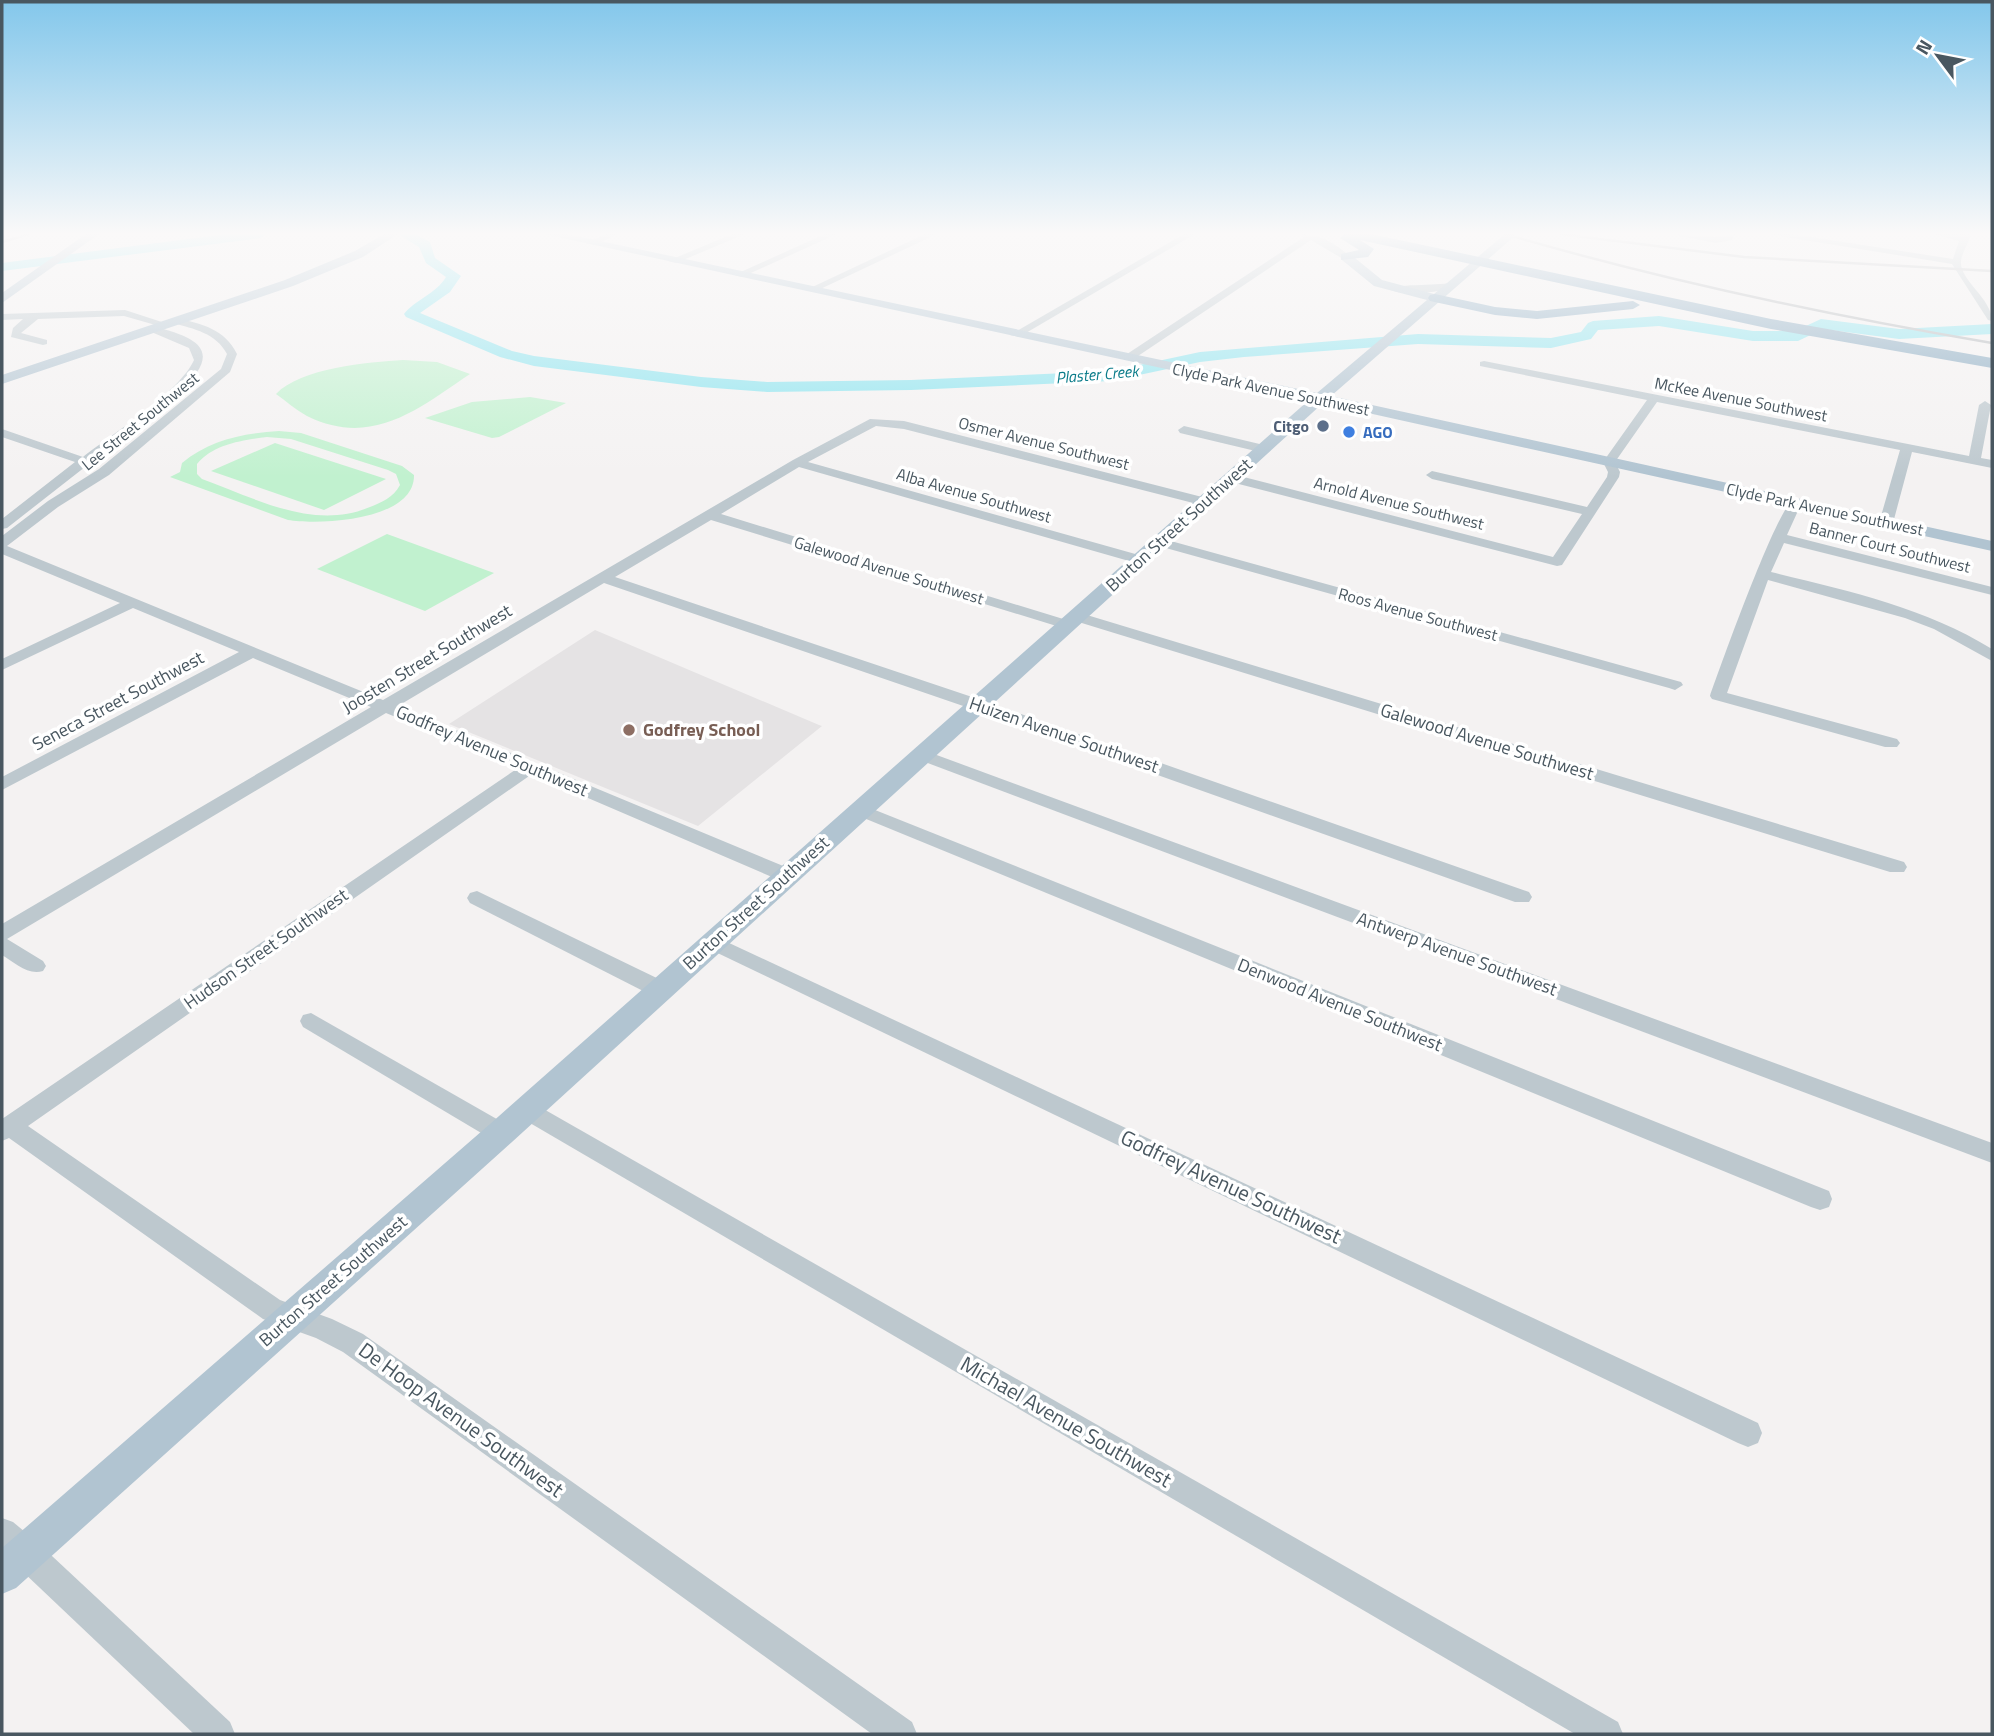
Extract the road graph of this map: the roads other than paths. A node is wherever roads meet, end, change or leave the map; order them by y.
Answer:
1 (65, 315) edge
2 (132, 315) edge
3 (194, 315) edge
4 (924, 315) edge
5 (1050, 315) edge
6 (1195, 315) edge
7 (1417, 315) edge
8 (1720, 315) edge
9 (1745, 315) edge
10 (1749, 315) edge
11 (1754, 315) edge
12 (35, 316) junction
13 (2, 317) edge
14 (1781, 322) junction
15 (166, 325) junction
16 (1015, 335) junction
17 (43, 342) dead end
18 (1992, 357) edge
19 (1133, 359) junction
20 (1992, 363) edge
21 (230, 364) junction
22 (1484, 364) dead end
23 (199, 365) junction
24 (2, 380) edge
25 (1320, 398) junction
26 (1654, 398) junction
27 (1985, 405) dead end
28 (874, 422) joint
29 (1184, 430) dead end
30 (2, 433) edge
31 (1906, 448) junction
32 (1264, 449) junction
33 (83, 461) junction
34 (1975, 461) junction
35 (1609, 462) junction
36 (797, 463) junction
37 (1992, 464) edge
38 (1432, 475) dead end
39 (1232, 478) junction
40 (1205, 502) junction
41 (1795, 502) junction
42 (1592, 512) junction
43 (710, 515) junction
44 (1886, 523) junction
45 (2, 525) edge
46 (1778, 537) junction
47 (2, 542) edge
48 (1160, 542) junction
49 (1992, 546) edge
50 (2, 549) edge
51 (1141, 560) junction
52 (1763, 574) junction
53 (603, 578) junction
54 (1992, 591) edge
55 (132, 603) junction
56 (1072, 621) junction
57 (252, 652) junction
58 (1992, 656) edge
59 (2, 664) edge
60 (1675, 685) dead end
61 (1718, 696) joint
62 (978, 705) junction
63 (385, 706) junction
64 (1891, 743) dead end
65 (923, 755) junction
66 (531, 767) junction
67 (2, 784) edge
68 (860, 810) junction
69 (1897, 867) dead end
70 (786, 875) junction
71 (1522, 897) dead end
72 (477, 898) dead end
73 (2, 933) edge
74 (712, 942) junction
75 (2, 945) edge
76 (36, 966) dead end
77 (659, 989) junction
78 (311, 1021) dead end
79 (526, 1109) junction
80 (6, 1128) edge
81 (500, 1133) junction
82 (1992, 1153) edge
83 (1820, 1199) dead end
84 (293, 1317) junction
85 (1748, 1433) dead end
86 (10, 1553) edge
87 (218, 1734) edge
88 (900, 1734) edge
89 (1606, 1734) edge

1 - 12 street
2 - 15 street
3 - 15 main road
4 - 16 main road, Clyde Park Avenue Southwest
5 - 16 street
6 - 19 street
7 - 25 main road, Burton Street Southwest
8 - 14 highway
9 - 14 highway
10 - 14 highway
11 - 14 highway
12 - 13 street
12 - 17 street
14 - 18 highway
14 - 20 highway
15 - 21 street
15 - 23 street, Lee Street Southwest
15 - 24 main road
16 - 19 main road, Clyde Park Avenue Southwest
19 - 25 main road, Clyde Park Avenue Southwest
21 - 23 street
21 - 47 street, Lee Street Southwest
22 - 26 street, McKee Avenue Southwest
23 - 33 street, Lee Street Southwest
25 - 32 main road, Burton Street Southwest
25 - 35 main road, Clyde Park Avenue Southwest
26 - 31 street, McKee Avenue Southwest
26 - 35 street
27 - 34 street
28 - 36 street, Joosten Street Southwest
28 - 40 street, Osmer Avenue Southwest
29 - 32 street
30 - 33 street
31 - 34 street, McKee Avenue Southwest
31 - 44 street
32 - 39 main road, Burton Street Southwest
33 - 45 street, Lee Street Southwest
34 - 37 street, McKee Avenue Southwest
35 - 41 main road, Clyde Park Avenue Southwest
35 - 42 street
36 - 43 street, Joosten Street Southwest
36 - 51 street, Alba Avenue Southwest
38 - 42 street
39 - 40 main road, Burton Street Southwest
39 - 42 street, Arnold Avenue Southwest
40 - 48 main road, Burton Street Southwest
41 - 44 main road, Clyde Park Avenue Southwest
41 - 46 street
43 - 53 street, Joosten Street Southwest
43 - 56 street, Galewood Avenue Southwest
44 - 49 main road, Clyde Park Avenue Southwest
46 - 52 street
46 - 54 street, Banner Court Southwest
48 - 51 main road, Burton Street Southwest
48 - 60 street, Roos Avenue Southwest
50 - 55 street, Godfrey Avenue Southwest
51 - 56 main road, Burton Street Southwest
52 - 58 street
52 - 61 street
53 - 62 street, Huizen Avenue Southwest
53 - 63 street, Joosten Street Southwest
55 - 57 street, Godfrey Avenue Southwest
55 - 59 street
56 - 62 main road, Burton Street Southwest
56 - 69 street, Galewood Avenue Southwest
57 - 63 street, Godfrey Avenue Southwest
57 - 67 street, Seneca Street Southwest
61 - 64 street
62 - 65 main road, Burton Street Southwest
62 - 71 street, Huizen Avenue Southwest
63 - 66 street, Godfrey Avenue Southwest
63 - 73 street, Joosten Street Southwest
65 - 68 main road, Burton Street Southwest
65 - 82 street, Antwerp Avenue Southwest
66 - 70 street, Godfrey Avenue Southwest
66 - 80 street, Hudson Street Southwest
68 - 70 main road, Burton Street Southwest
68 - 83 street, Denwood Avenue Southwest
70 - 74 main road, Burton Street Southwest
72 - 77 street
74 - 77 main road, Burton Street Southwest
74 - 85 street, Godfrey Avenue Southwest
75 - 76 street
77 - 79 main road, Burton Street Southwest
78 - 81 street
79 - 81 main road, Burton Street Southwest
79 - 89 street, Michael Avenue Southwest
80 - 84 street, De Hoop Avenue Southwest
81 - 84 main road, Burton Street Southwest
84 - 86 main road, Burton Street Southwest
84 - 88 street, De Hoop Avenue Southwest
86 - 87 street

